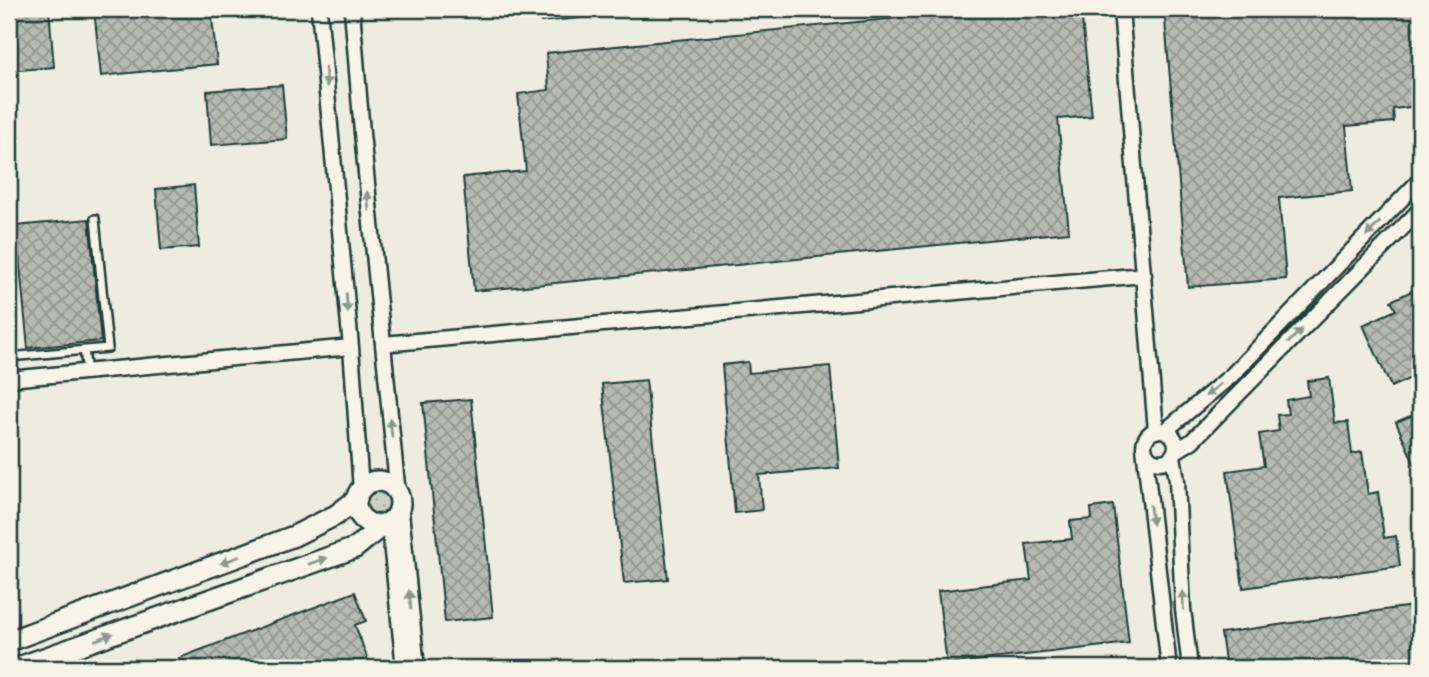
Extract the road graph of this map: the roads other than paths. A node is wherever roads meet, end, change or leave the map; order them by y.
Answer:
1 (319, 9) edge
2 (352, 9) edge
3 (1121, 9) edge
4 (1420, 180) edge
5 (1420, 210) edge
6 (95, 219) dead end
7 (1144, 275) junction
8 (383, 344) junction
9 (351, 347) junction
10 (84, 351) junction
11 (9, 357) edge
12 (87, 372) junction
13 (9, 379) edge
14 (1161, 431) junction
15 (1144, 447) junction
16 (1175, 454) junction
17 (359, 495) junction
18 (399, 498) junction
19 (386, 524) junction
20 (9, 641) edge
21 (16, 668) edge
22 (404, 668) edge
23 (416, 668) edge
24 (1169, 668) edge
25 (1191, 668) edge

1 -> 9 street
8 -> 2 street
3 - 7 street
4 -> 14 street
16 -> 5 street
6 - 10 lane
7 - 8 street
7 - 14 street
18 -> 8 street
9 - 12 street
9 - 17 street
10 - 11 lane
10 - 12 lane
12 - 13 street
14 - 15 street
14 - 16 street
15 - 16 street
15 -> 24 street
25 -> 16 street
17 - 18 street
17 - 19 street
17 -> 20 street
18 - 19 street
23 -> 18 street
21 -> 19 street
19 - 22 street

